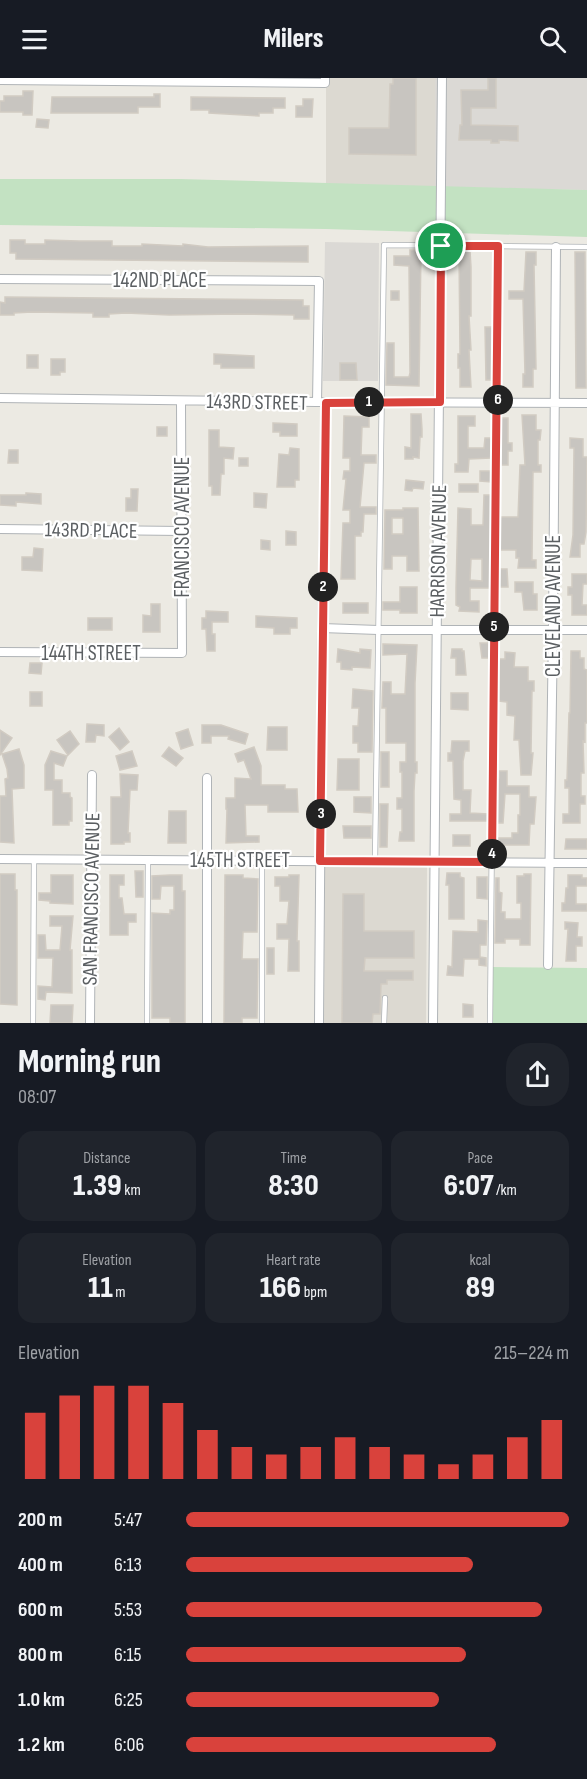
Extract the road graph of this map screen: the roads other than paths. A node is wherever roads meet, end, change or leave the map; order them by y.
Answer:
1 (442, 78) edge
2 (0, 80) edge
3 (97, 80) edge
4 (325, 81) edge
5 (441, 246) junction
6 (498, 246) junction
7 (556, 247) junction
8 (587, 247) edge
9 (0, 279) edge
10 (0, 398) edge
11 (181, 401) junction
12 (382, 402) junction
13 (440, 402) junction
14 (322, 403) junction
15 (498, 403) junction
16 (554, 403) junction
17 (587, 403) edge
18 (0, 529) edge
19 (182, 531) junction
20 (322, 628) junction
21 (437, 629) junction
22 (378, 630) junction
23 (494, 630) junction
24 (554, 630) junction
25 (587, 630) edge
26 (0, 652) edge
27 (182, 653) joint
28 (92, 775) dead end
29 (207, 778) dead end
30 (0, 859) edge
31 (34, 859) junction
32 (92, 859) junction
33 (148, 860) junction
34 (206, 860) junction
35 (262, 861) junction
36 (320, 861) junction
37 (375, 861) junction
38 (435, 862) junction
39 (492, 862) junction
40 (550, 863) junction
41 (587, 863) edge
42 (548, 965) dead end
43 (385, 998) dead end
44 (33, 1023) edge
45 (90, 1023) edge
46 (147, 1023) edge
47 (207, 1023) edge
48 (262, 1023) edge
49 (319, 1023) edge
50 (384, 1023) edge
51 (433, 1023) edge
52 (490, 1023) edge

1 - 5 street, HARRISON AVENUE
2 - 3 street
3 - 4 street
5 - 6 lane
5 - 12 lane
5 - 13 street, HARRISON AVENUE
6 - 7 lane
6 - 15 lane
7 - 8 lane
7 - 16 street, CLEVELAND AVENUE
9 - 14 street, 142ND PLACE
10 - 11 street, 143RD STREET
11 - 14 street, 143RD STREET
11 - 19 street, FRANCISCO AVENUE
12 - 13 street, 143RD STREET
12 - 14 street, 143RD STREET
12 - 22 lane
13 - 15 street, 143RD STREET
13 - 21 street, HARRISON AVENUE
14 - 20 street
15 - 16 street, 143RD STREET
15 - 23 lane
16 - 17 street, 143RD STREET
16 - 24 street, CLEVELAND AVENUE
18 - 19 street, 143RD PLACE
19 - 27 street, FRANCISCO AVENUE
20 - 22 street
20 - 36 street
21 - 22 street
21 - 23 street
21 - 38 street, HARRISON AVENUE
22 - 37 lane
23 - 24 street
23 - 39 lane
24 - 25 street
24 - 40 street, CLEVELAND AVENUE
26 - 27 street, 144TH STREET
28 - 32 street, SAN FRANCISCO AVENUE
29 - 34 street
30 - 31 street, 145TH STREET
31 - 32 street, 145TH STREET
31 - 44 lane
32 - 33 street, 145TH STREET
32 - 45 street, SAN FRANCISCO AVENUE
33 - 34 street, 145TH STREET
33 - 46 lane
34 - 35 street, 145TH STREET
34 - 47 street
35 - 36 street, 145TH STREET
35 - 48 lane
36 - 37 street, 145TH STREET
36 - 49 street
37 - 38 street, 145TH STREET
38 - 39 street, 145TH STREET
38 - 51 street, HARRISON AVENUE
39 - 40 street, 145TH STREET
39 - 52 lane
40 - 41 street, 145TH STREET
40 - 42 street, CLEVELAND AVENUE
43 - 50 lane

